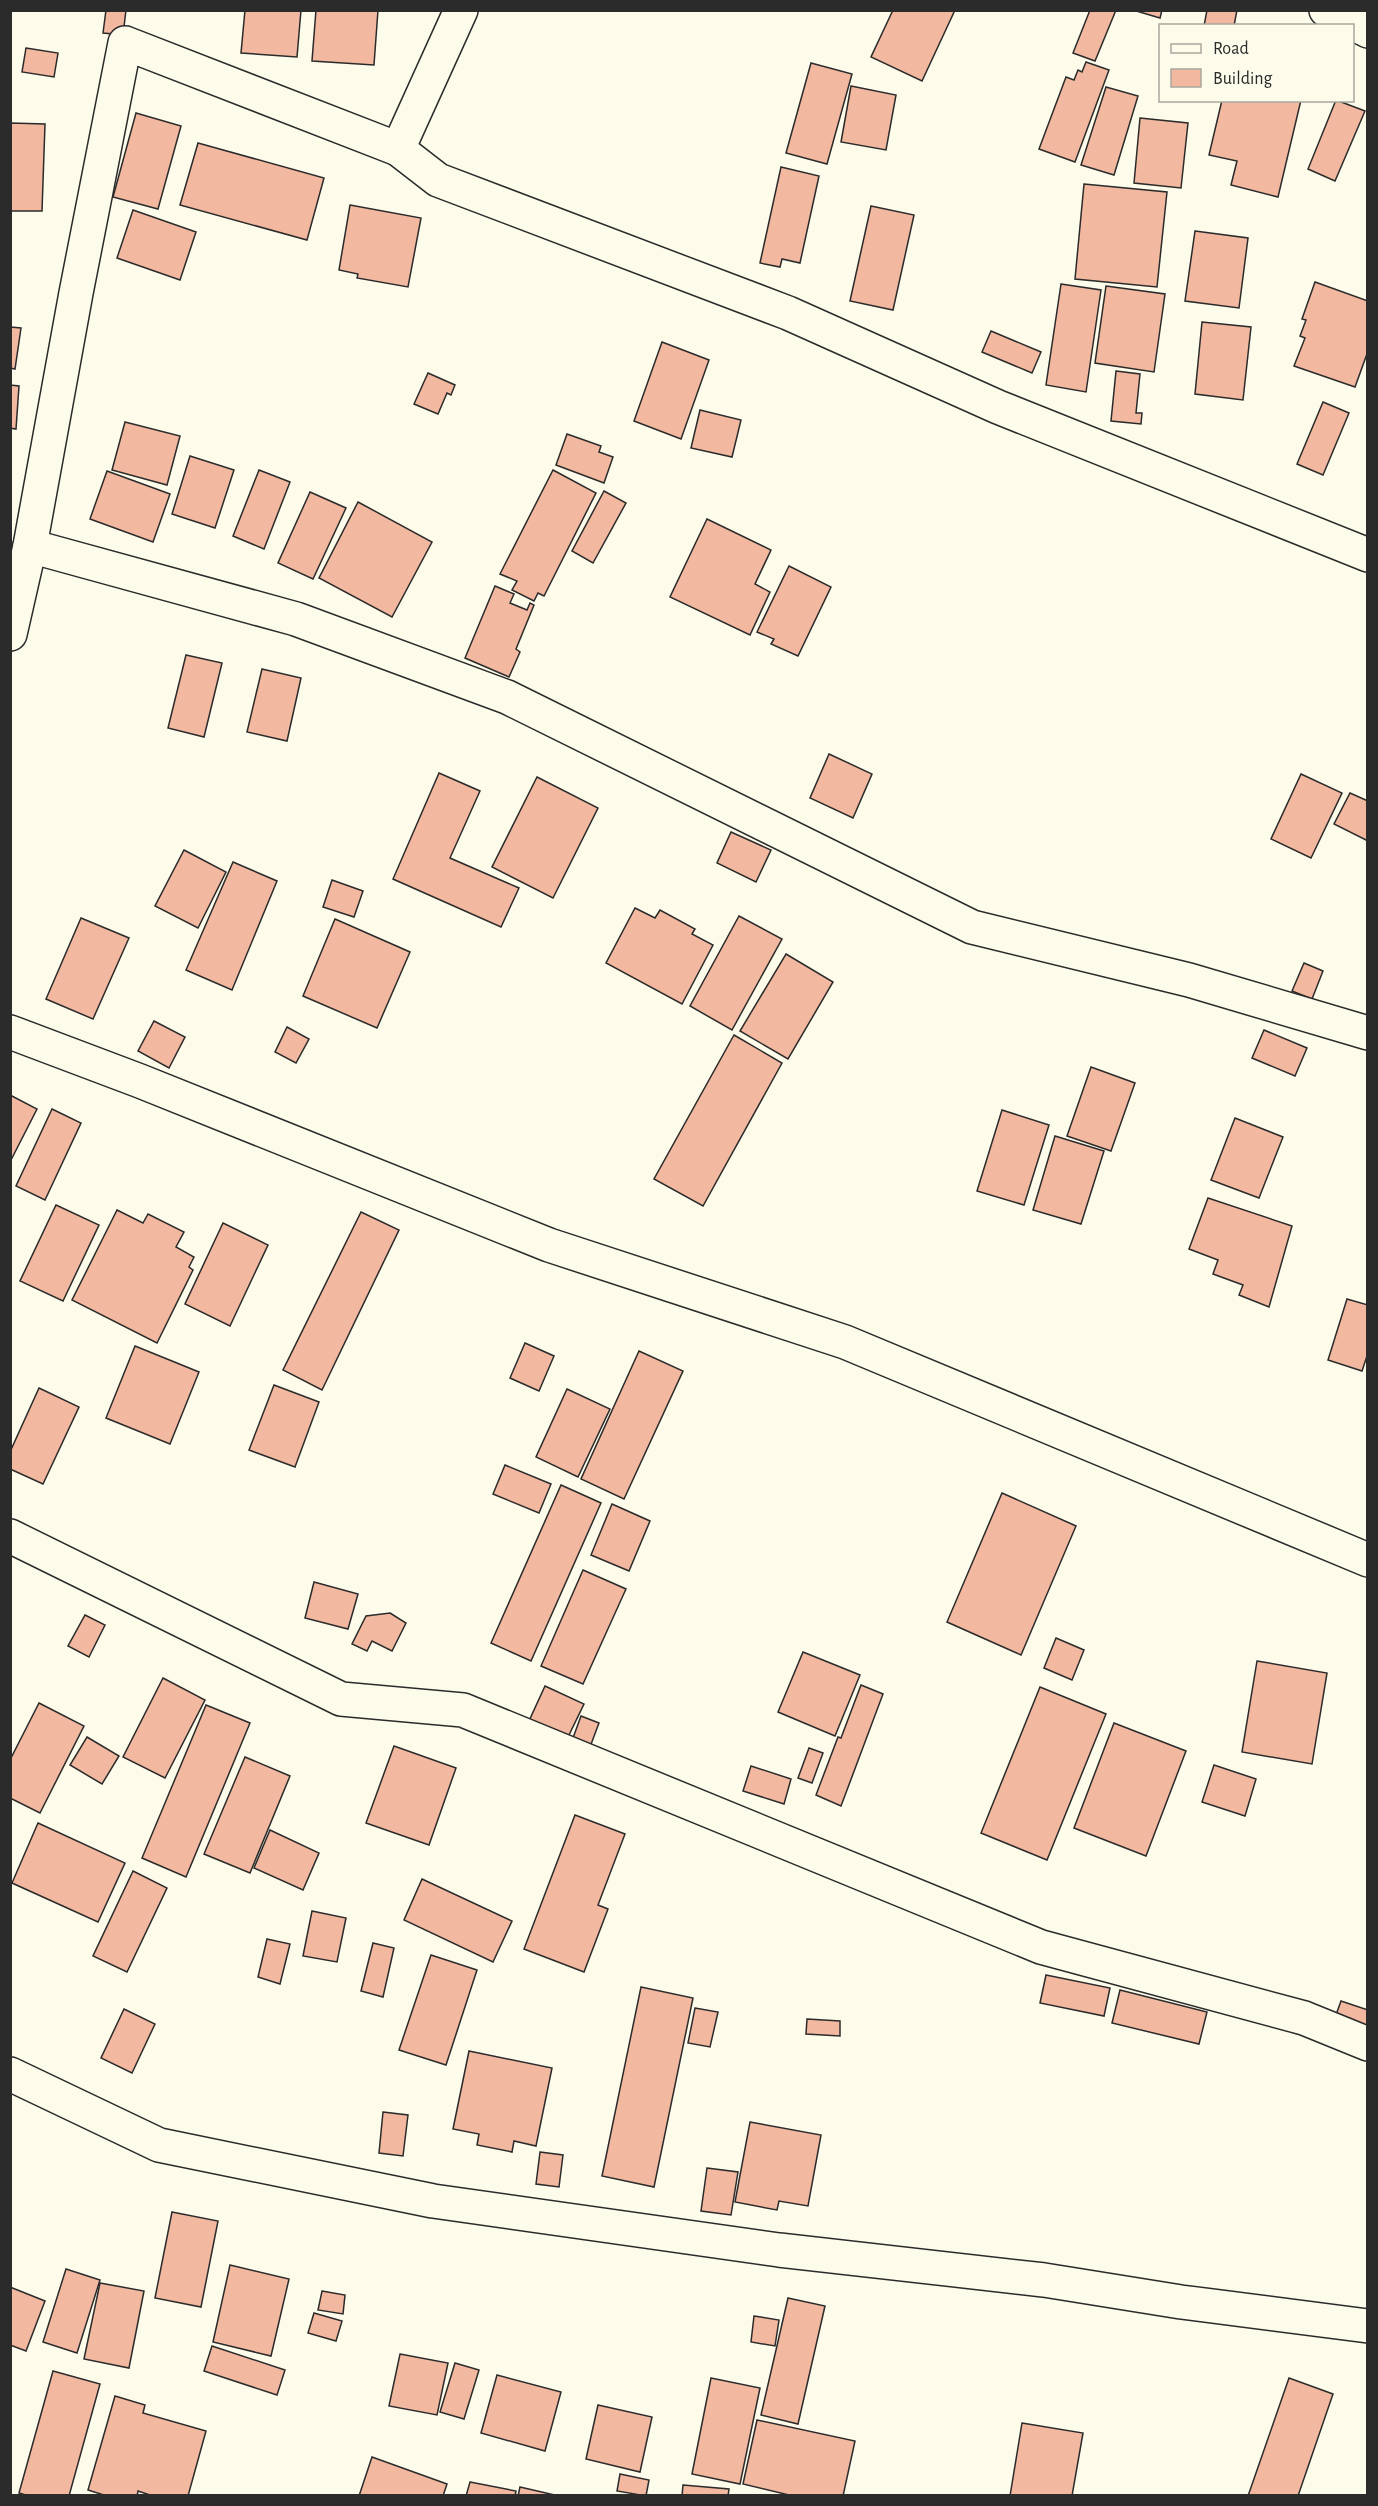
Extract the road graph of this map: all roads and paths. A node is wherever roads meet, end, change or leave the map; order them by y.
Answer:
1 (461, 10) edge
2 (1326, 10) edge
3 (1368, 31) edge
4 (398, 149) junction
5 (30, 546) junction
6 (1368, 555) edge
7 (10, 634) edge
8 (10, 1032) edge
9 (1368, 1033) edge
10 (10, 1536) edge
11 (1368, 1560) edge
12 (1368, 2044) edge
13 (10, 2074) edge
14 (1368, 2326) edge

1 - 4 street
2 - 3 street
4 - 5 street
4 - 6 street
5 - 7 street
5 - 9 street
8 - 11 street
10 - 12 street
13 - 14 street

